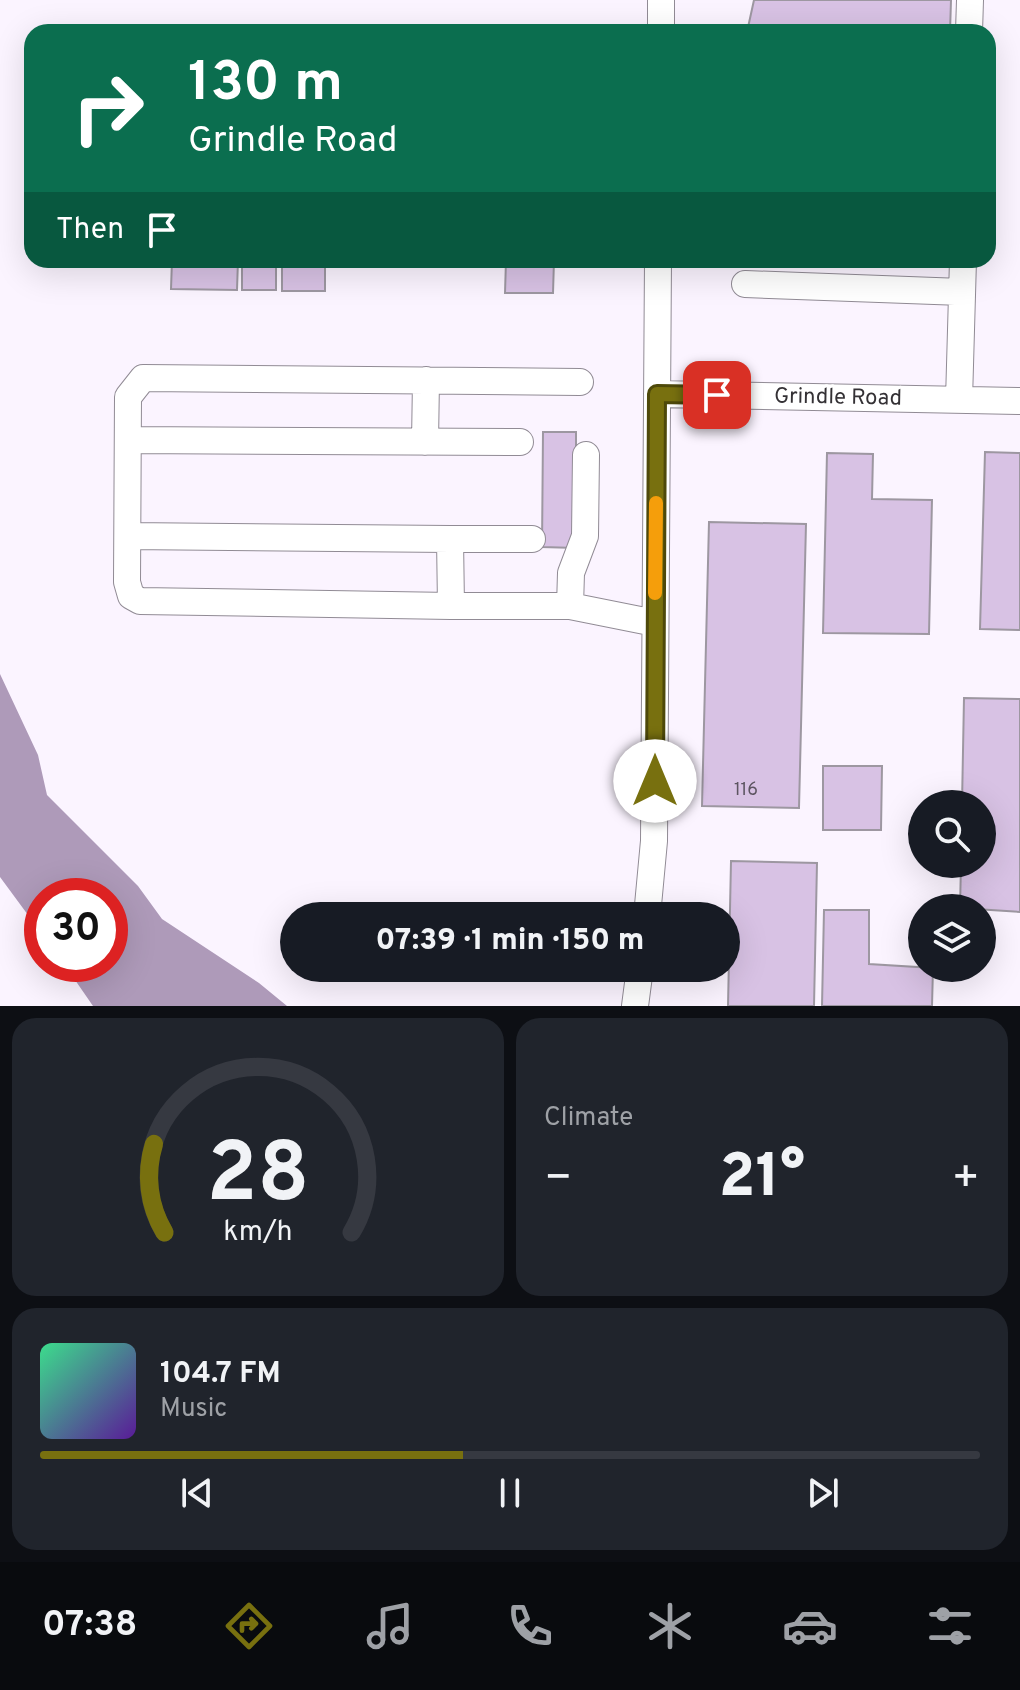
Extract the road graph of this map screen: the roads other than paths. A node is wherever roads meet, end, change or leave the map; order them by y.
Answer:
1 (661, 0) edge
2 (970, 0) edge
3 (661, 24) edge
4 (969, 24) edge
5 (658, 268) edge
6 (963, 268) edge
7 (745, 284) dead end
8 (962, 292) junction
9 (426, 380) junction
10 (580, 382) dead end
11 (657, 394) junction
12 (959, 400) junction
13 (1020, 401) edge
14 (128, 440) junction
15 (425, 442) junction
16 (520, 442) dead end
17 (586, 455) dead end
18 (128, 536) junction
19 (450, 539) junction
20 (532, 539) dead end
21 (451, 606) junction
22 (570, 606) junction
23 (655, 623) junction
24 (648, 902) edge
25 (638, 982) edge
26 (635, 1006) edge

1 - 3 street
2 - 4 street
5 - 11 street
6 - 8 street
7 - 8 street
8 - 12 street
9 - 10 street
9 - 14 street
9 - 15 street
11 - 12 street, Grindle Road
11 - 23 street
12 - 13 street, Grindle Road
14 - 15 street
14 - 18 street
15 - 16 street
17 - 22 street
18 - 19 street
18 - 21 street
19 - 20 street
19 - 21 street
21 - 22 street
22 - 23 street
23 - 24 street
25 - 26 street

